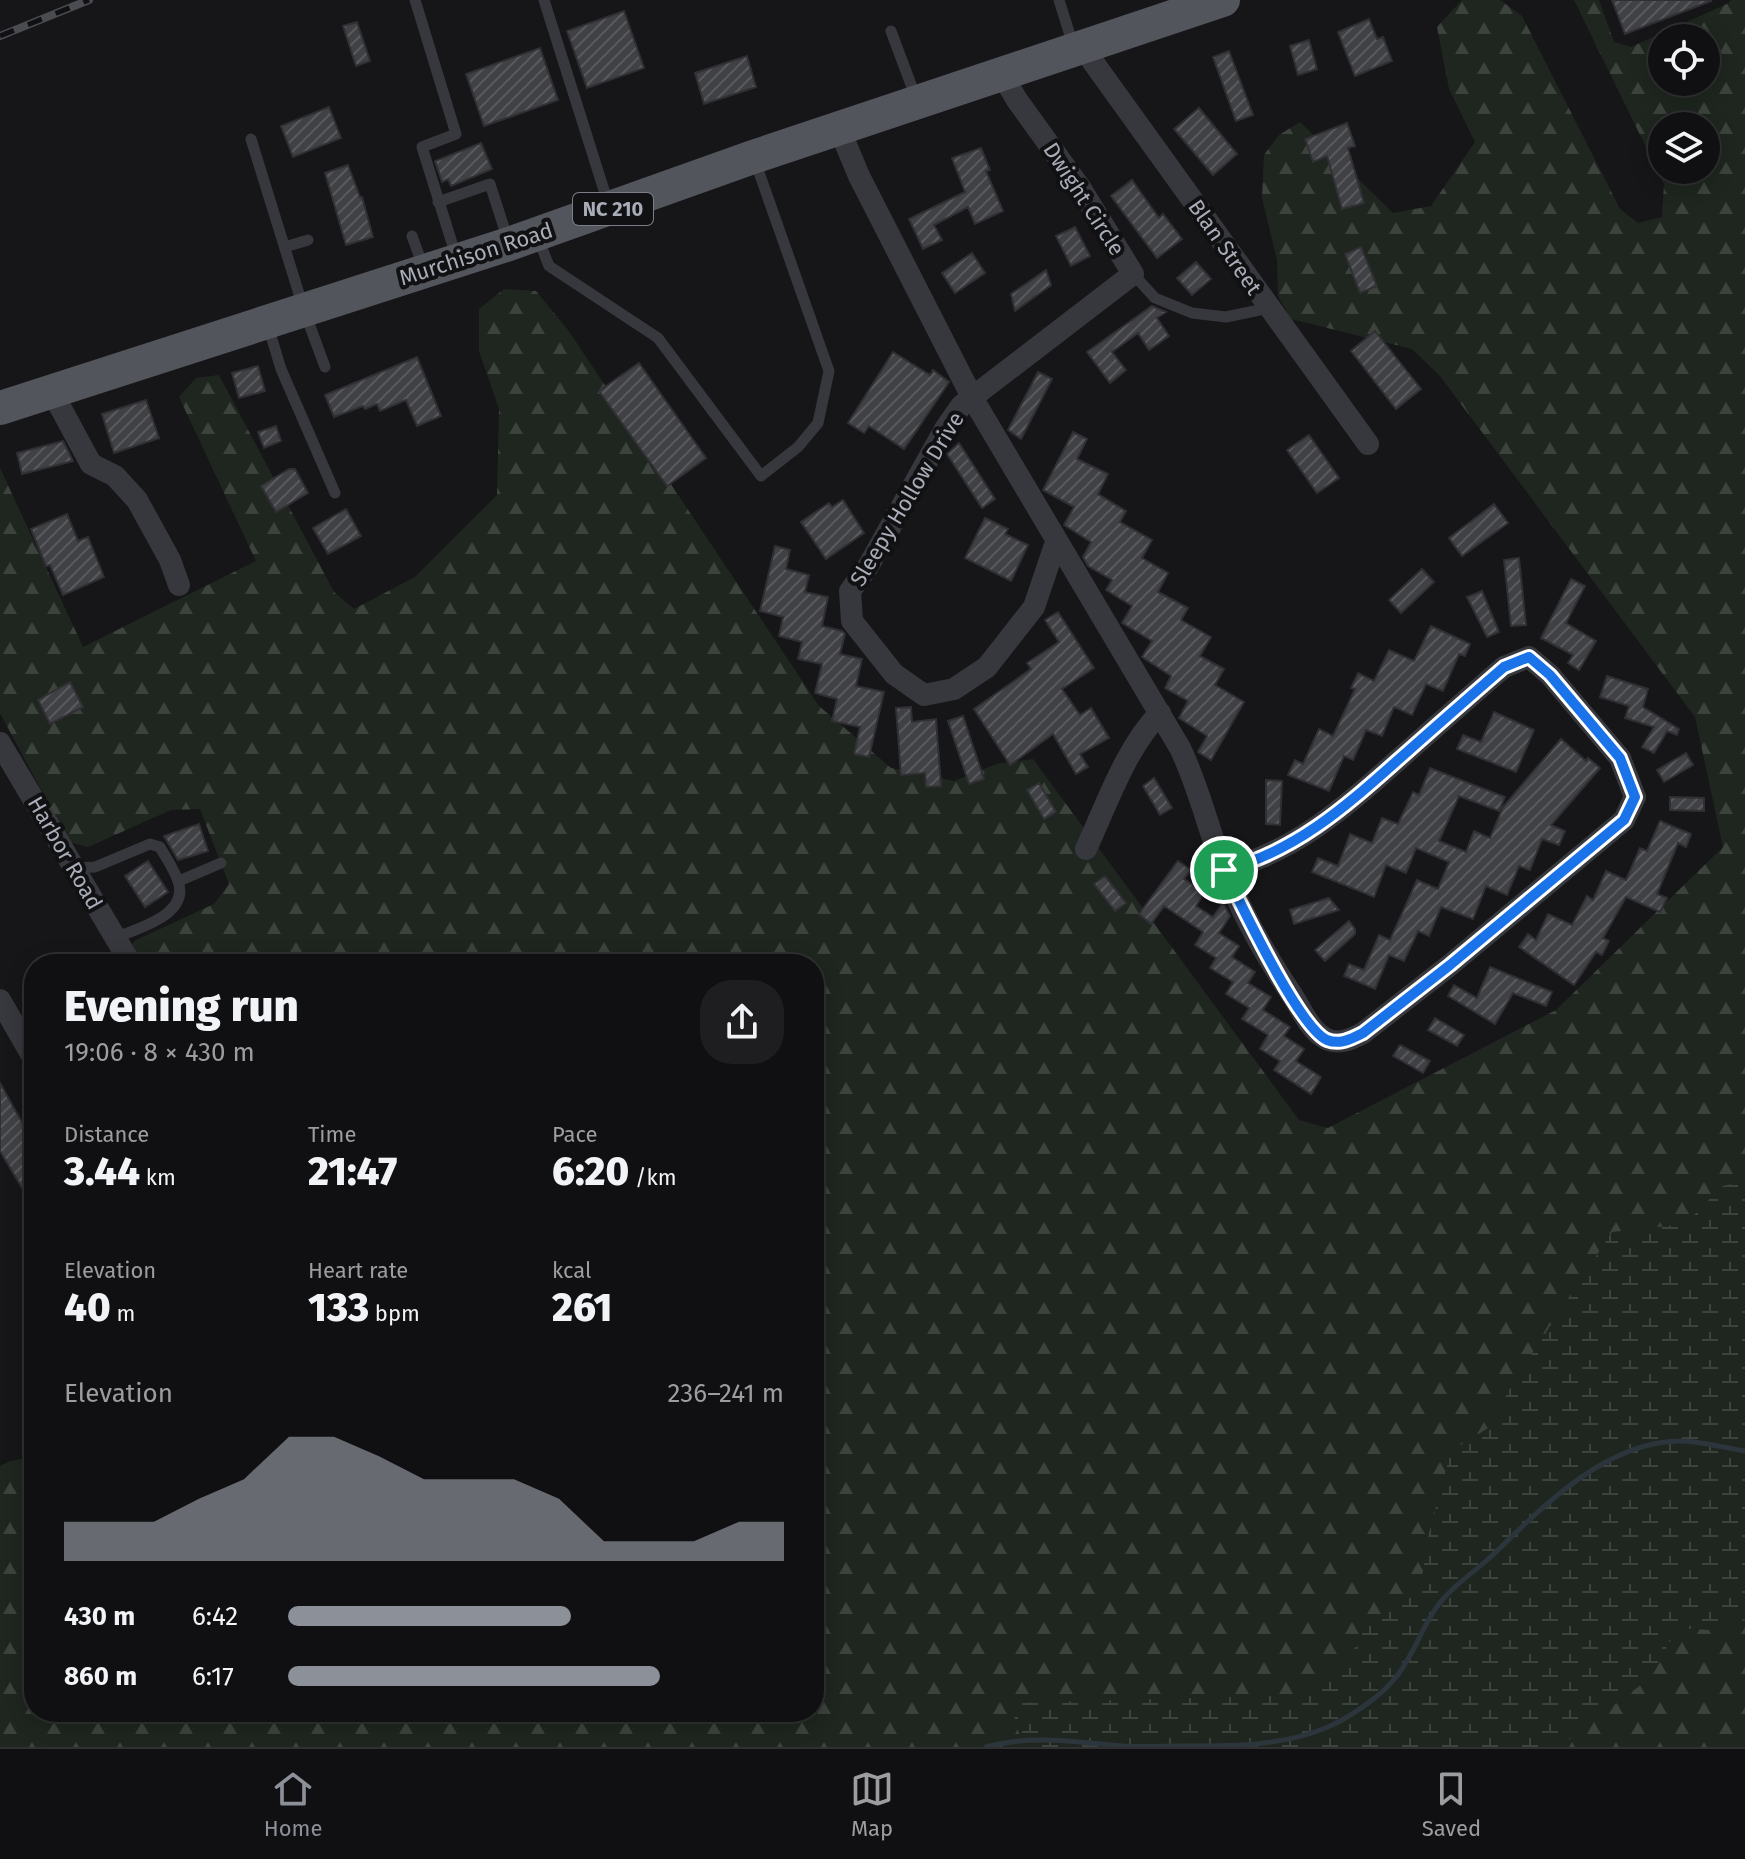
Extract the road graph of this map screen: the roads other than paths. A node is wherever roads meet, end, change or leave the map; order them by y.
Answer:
1 (415, 0) edge
2 (544, 0) edge
3 (1059, 0) edge
4 (1223, 0) edge
5 (891, 31) dead end
6 (1079, 50) junction
7 (1002, 75) junction
8 (917, 101) junction
9 (839, 128) junction
10 (251, 139) dead end
11 (753, 157) junction
12 (438, 202) junction
13 (610, 210) junction
14 (412, 236) dead end
15 (308, 240) dead end
16 (523, 240) junction
17 (285, 247) junction
18 (458, 260) junction
19 (424, 270) junction
20 (1133, 274) junction
21 (1269, 308) junction
22 (304, 310) junction
23 (267, 321) junction
24 (325, 367) dead end
25 (51, 390) junction
26 (973, 399) junction
27 (0, 408) edge
28 (1368, 444) dead end
29 (335, 493) dead end
30 (1056, 542) junction
31 (179, 585) dead end
32 (1160, 713) junction
33 (4, 759) edge
34 (1086, 849) dead end
35 (221, 863) dead end
36 (74, 868) junction
37 (1224, 870) junction
38 (179, 881) junction
39 (115, 938) junction
40 (125, 954) edge
41 (0, 1000) edge
42 (24, 1042) edge

1 - 12 lane
2 - 13 lane
3 - 6 lane
4 - 6 main road, Murchison Road / NC 210
5 - 8 lane
6 - 7 main road, Murchison Road / NC 210
6 - 21 street, Blan Street
7 - 8 main road, Murchison Road / NC 210
7 - 20 street, Dwight Circle
8 - 9 main road, Murchison Road / NC 210
9 - 11 main road, Murchison Road / NC 210
9 - 26 street, Sleepy Hollow Drive
10 - 17 lane
11 - 13 main road, Murchison Road / NC 210
11 - 16 lane
12 - 16 lane
12 - 18 lane
13 - 16 main road, Murchison Road / NC 210
14 - 19 lane
15 - 17 lane
16 - 18 main road, Murchison Road / NC 210
17 - 22 lane
18 - 19 main road, Murchison Road / NC 210
19 - 22 main road, Murchison Road / NC 210
20 - 21 lane
20 - 26 street, Dwight Circle
21 - 28 street, Blan Street
22 - 23 main road, Murchison Road / NC 210
22 - 24 lane
23 - 25 main road, Murchison Road / NC 210
23 - 29 lane
25 - 27 main road, Murchison Road / NC 210
25 - 31 street
26 - 30 street, Sleepy Hollow Drive
26 - 30 street, Sleepy Hollow Drive
30 - 32 street, Sleepy Hollow Drive
32 - 34 street
32 - 37 street, Sleepy Hollow Drive
33 - 36 street, Harbor Road
35 - 38 lane
36 - 38 lane
36 - 39 street, Harbor Road
37 - 37 street, Sleepy Hollow Drive
38 - 39 lane
39 - 40 street, Harbor Road
41 - 42 street

